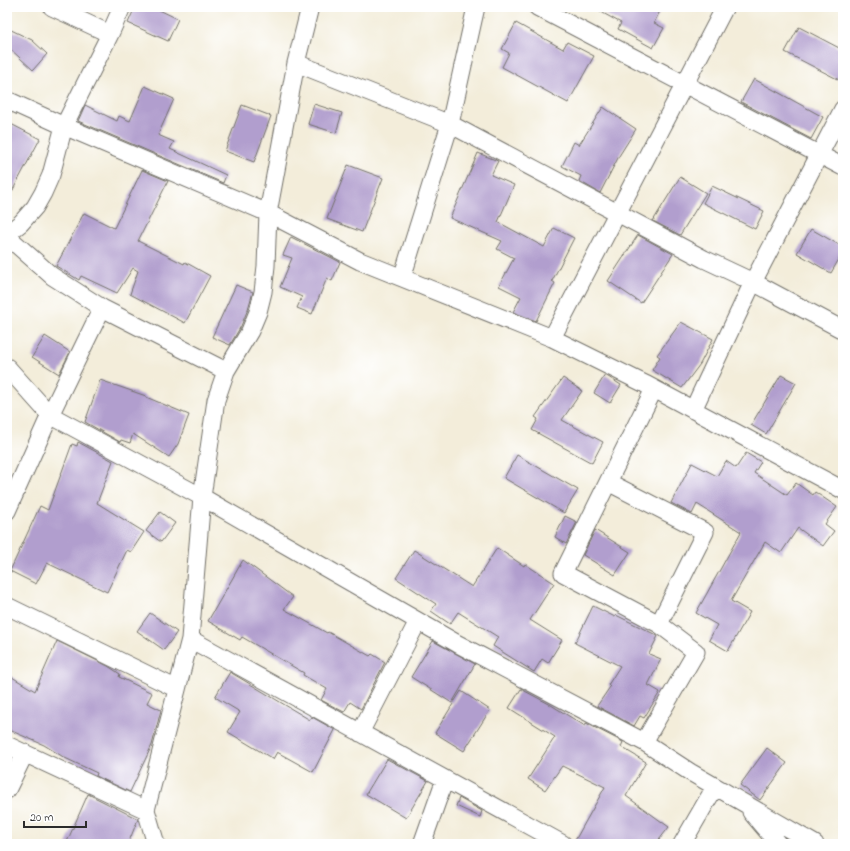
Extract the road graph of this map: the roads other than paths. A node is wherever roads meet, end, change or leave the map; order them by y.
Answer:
1 (52, 7) edge
2 (122, 7) edge
3 (310, 7) edge
4 (476, 7) edge
5 (537, 7) edge
6 (725, 7) edge
7 (110, 34) junction
8 (296, 63) junction
9 (685, 83) junction
10 (7, 100) edge
11 (843, 109) edge
12 (450, 124) junction
13 (64, 126) junction
14 (820, 154) junction
15 (843, 167) edge
16 (617, 212) junction
17 (268, 213) junction
18 (7, 235) edge
19 (402, 278) junction
20 (753, 282) junction
21 (102, 308) junction
22 (843, 330) edge
23 (552, 338) junction
24 (7, 367) edge
25 (226, 371) junction
26 (654, 389) junction
27 (693, 410) junction
28 (50, 415) junction
29 (608, 482) junction
30 (843, 490) edge
31 (202, 497) junction
32 (7, 510) edge
33 (7, 606) edge
34 (418, 621) junction
35 (659, 624) junction
36 (190, 639) junction
37 (177, 689) junction
38 (360, 733) junction
39 (644, 742) junction
40 (7, 745) edge
41 (25, 753) junction
42 (445, 779) junction
43 (715, 786) junction
44 (7, 790) edge
45 (743, 802) junction
46 (146, 810) junction
47 (156, 844) edge
48 (422, 844) edge
49 (563, 844) edge
50 (682, 844) edge
51 (778, 844) edge
52 (815, 844) edge

1 - 7 street
2 - 7 street
3 - 8 street
4 - 12 street
5 - 9 street
6 - 9 street
7 - 13 street
8 - 12 street
8 - 17 street
9 - 14 street
9 - 16 street
10 - 13 street
11 - 14 street
12 - 16 street
12 - 19 street
13 - 17 street
13 - 18 street
14 - 15 street
14 - 20 street
16 - 20 street
16 - 23 street
17 - 19 street
17 - 25 street
18 - 21 street
19 - 23 street
20 - 22 street
20 - 27 street
21 - 25 street
21 - 28 street
23 - 26 street
24 - 28 street
25 - 31 street
26 - 27 street
26 - 29 street
27 - 30 street
28 - 31 street
28 - 32 street
29 - 35 street
29 - 35 street
31 - 34 street
31 - 36 street
33 - 37 street
34 - 38 street
34 - 39 street
35 - 39 street
36 - 37 street
36 - 38 street
37 - 46 street
38 - 42 street
39 - 43 street
40 - 41 street
41 - 44 street
41 - 46 street
42 - 48 street
42 - 49 street
43 - 45 street
43 - 50 street
45 - 51 street
45 - 52 street
46 - 47 street

